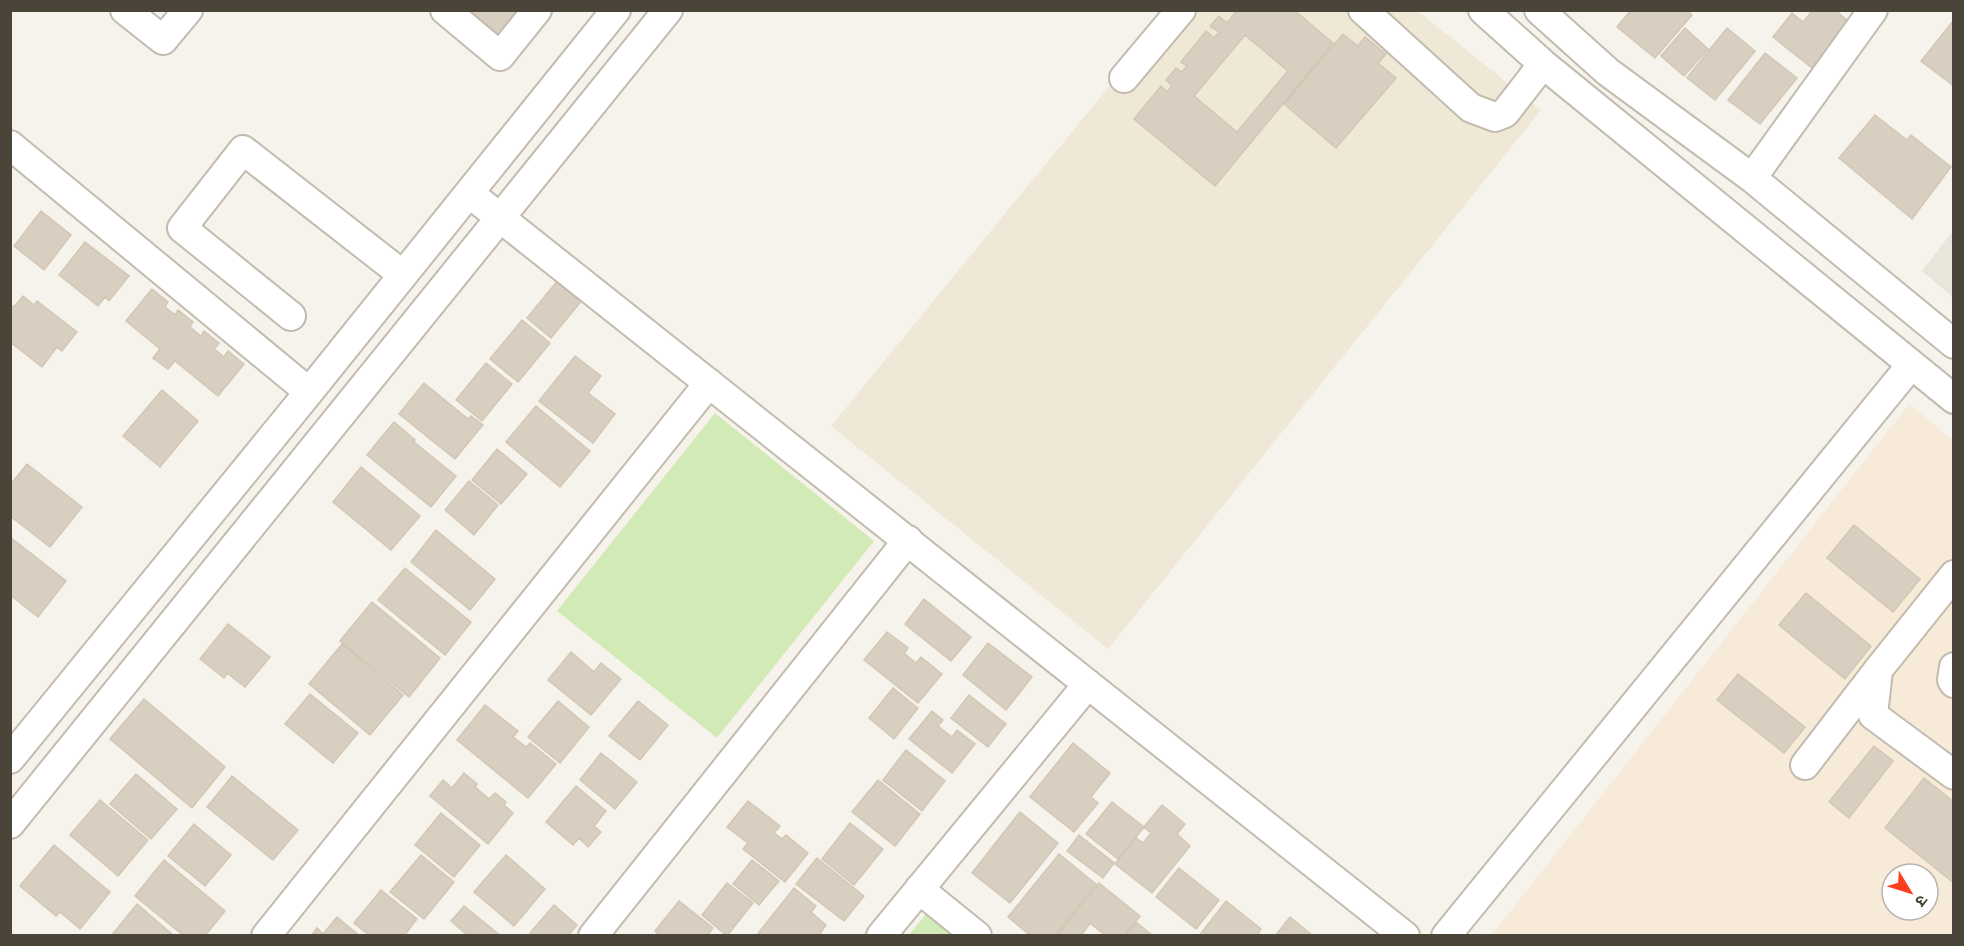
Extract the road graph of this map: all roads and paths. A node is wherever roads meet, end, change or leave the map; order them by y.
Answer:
1 (125, 10) edge
2 (188, 10) edge
3 (445, 10) edge
4 (537, 10) edge
5 (616, 10) edge
6 (668, 10) edge
7 (1181, 10) edge
8 (1363, 10) edge
9 (1483, 10) edge
10 (1539, 10) edge
11 (1873, 10) edge
12 (1543, 64) junction
13 (1124, 78) dead end
14 (15, 158) edge
15 (1752, 178) junction
16 (469, 192) junction
17 (501, 217) junction
18 (403, 275) junction
19 (291, 316) dead end
20 (1953, 344) edge
21 (1911, 365) junction
22 (710, 383) junction
23 (309, 392) junction
24 (1953, 399) edge
25 (908, 540) junction
26 (1953, 575) edge
27 (1953, 667) edge
28 (1878, 670) junction
29 (1953, 683) edge
30 (1088, 684) junction
31 (10, 759) edge
32 (1805, 765) dead end
33 (1953, 775) edge
34 (10, 824) edge
35 (919, 889) junction
36 (266, 936) edge
37 (593, 936) edge
38 (881, 936) edge
39 (977, 936) edge
40 (1405, 936) edge
41 (1446, 936) edge

1 - 2 street
3 - 4 street
5 - 16 street
6 - 17 street
7 - 13 street
8 - 12 street
9 - 12 street
10 - 15 street
11 - 15 street
12 - 21 street
14 - 23 street
15 - 20 street
16 - 17 street
16 - 18 street
17 - 22 street
17 - 34 street
18 - 19 street
18 - 23 street
21 - 24 street
21 - 41 street
22 - 25 street
22 - 36 street
23 - 31 street
25 - 30 street
25 - 37 street
26 - 28 street
27 - 29 street
28 - 32 street
28 - 33 street
30 - 35 street
30 - 40 street
35 - 38 street
35 - 39 street

